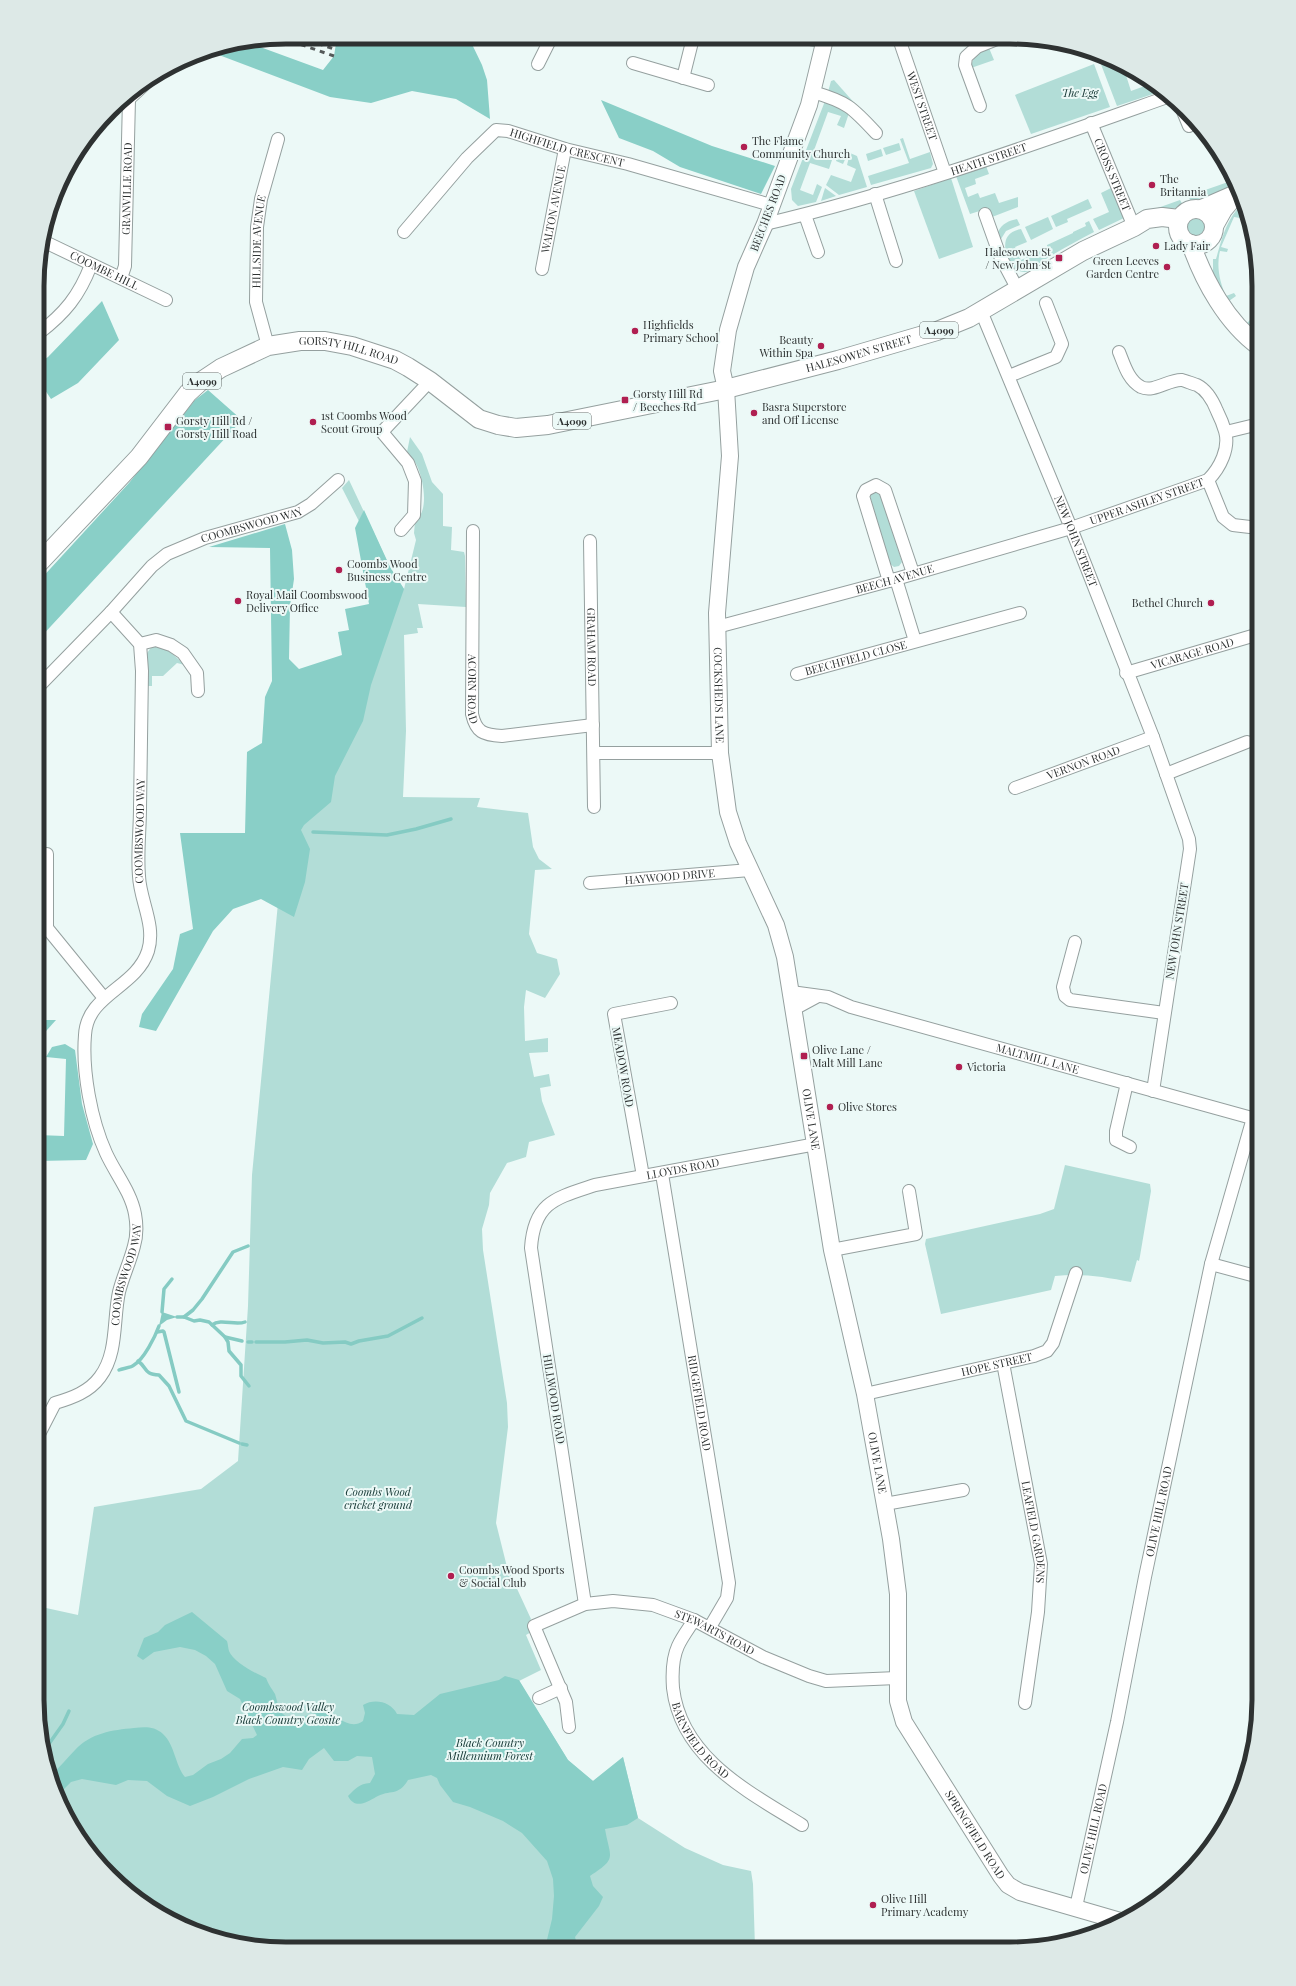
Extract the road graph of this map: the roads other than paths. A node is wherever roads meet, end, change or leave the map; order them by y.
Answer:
1 (548, 44) edge
2 (692, 44) edge
3 (824, 44) edge
4 (902, 44) edge
5 (984, 44) edge
6 (633, 63) dead end
7 (538, 64) dead end
8 (683, 78) junction
9 (708, 85) dead end
10 (813, 92) junction
11 (1163, 98) edge
12 (127, 103) edge
13 (980, 106) dead end
14 (1187, 121) edge
15 (1090, 123) junction
16 (1189, 126) dead end
17 (876, 133) dead end
18 (278, 139) dead end
19 (565, 149) junction
20 (945, 173) junction
21 (875, 194) junction
22 (1234, 194) edge
23 (1235, 197) edge
24 (771, 205) junction
25 (1199, 209) junction
26 (985, 214) dead end
27 (805, 215) junction
28 (1179, 219) junction
29 (765, 224) junction
30 (1134, 227) junction
31 (404, 232) dead end
32 (1198, 239) junction
33 (48, 243) edge
34 (818, 252) dead end
35 (896, 261) dead end
36 (91, 265) junction
37 (542, 268) dead end
38 (121, 278) junction
39 (1018, 290) junction
40 (166, 300) dead end
41 (1046, 303) dead end
42 (981, 311) junction
43 (44, 329) edge
44 (1252, 340) edge
45 (268, 346) junction
46 (1119, 352) dead end
47 (1009, 376) junction
48 (430, 381) junction
49 (726, 389) junction
50 (1252, 426) edge
51 (1226, 432) junction
52 (338, 480) dead end
53 (1208, 480) junction
54 (1250, 527) dead end
55 (1071, 528) junction
56 (401, 530) dead end
57 (473, 531) dead end
58 (590, 541) dead end
59 (44, 559) edge
60 (913, 573) junction
61 (893, 580) junction
62 (111, 612) junction
63 (1020, 614) dead end
64 (717, 627) junction
65 (1252, 636) edge
66 (915, 641) junction
67 (140, 644) junction
68 (1126, 673) junction
69 (797, 674) dead end
70 (44, 681) edge
71 (198, 691) dead end
72 (593, 725) junction
73 (1152, 737) junction
74 (1247, 742) dead end
75 (720, 752) junction
76 (594, 753) junction
77 (1166, 774) junction
78 (1015, 788) dead end
79 (594, 807) dead end
80 (47, 854) dead end
81 (750, 870) junction
82 (590, 883) dead end
83 (1074, 942) dead end
84 (791, 991) junction
85 (818, 996) junction
86 (104, 998) junction
87 (671, 1004) dead end
88 (794, 1009) junction
89 (1164, 1013) junction
90 (1127, 1083) junction
91 (1153, 1090) junction
92 (1252, 1118) edge
93 (1252, 1132) edge
94 (816, 1144) junction
95 (1130, 1146) dead end
96 (662, 1174) junction
97 (643, 1176) junction
98 (909, 1191) dead end
99 (554, 1202) joint
100 (832, 1250) junction
101 (1211, 1264) junction
102 (1076, 1273) dead end
103 (1252, 1275) edge
104 (1003, 1363) junction
105 (865, 1394) junction
106 (44, 1425) edge
107 (963, 1490) dead end
108 (885, 1504) junction
109 (585, 1604) junction
110 (694, 1620) junction
111 (710, 1627) junction
112 (897, 1678) junction
113 (561, 1688) junction
114 (539, 1698) dead end
115 (1025, 1703) dead end
116 (569, 1727) dead end
117 (802, 1825) dead end
118 (1076, 1907) junction
119 (1113, 1919) edge

1 - 7 street
2 - 8 street
3 - 10 street, BEECHES ROAD
4 - 20 street, WEST STREET
5 - 13 street
6 - 8 street
8 - 9 street
10 - 17 street
10 - 24 street, BEECHES ROAD
11 - 15 street, HEATH STREET
12 - 38 street, GRANVILLE ROAD
14 - 16 street
15 - 20 street, HEATH STREET
15 - 30 street, CROSS STREET
18 - 45 street, HILLSIDE AVENUE
19 - 24 street, HIGHFIELD CRESCENT
19 - 31 street, HIGHFIELD CRESCENT
19 - 37 street, WALTON AVENUE
20 - 21 street, HEATH STREET
21 - 27 street, HEATH STREET
21 - 35 street
22 - 25 street
23 - 32 street
24 - 29 street, BEECHES ROAD
25 - 28 main road
25 - 32 main road
26 - 39 street
27 - 29 street, HEATH STREET
27 - 34 street
28 - 30 main road, HALESOWEN STREET / A4099
28 - 32 main road
29 - 49 street, BEECHES ROAD
30 - 32 main road, HALESOWEN STREET / A4099
30 - 39 main road, HALESOWEN STREET / A4099
32 - 44 main road
33 - 36 street, COOMBE HILL
36 - 38 street, COOMBE HILL
36 - 43 street
38 - 40 street, COOMBE HILL
39 - 42 main road, HALESOWEN STREET / A4099
41 - 47 street
42 - 47 street, NEW JOHN STREET
42 - 49 main road, HALESOWEN STREET / A4099
45 - 48 main road, GORSTY HILL ROAD / A4099
45 - 59 main road, GORSTY HILL ROAD / A4099
46 - 51 street
47 - 55 street, NEW JOHN STREET
48 - 49 main road, GORSTY HILL ROAD / A4099
48 - 56 street
49 - 64 street, COCKSHEDS LANE
50 - 51 street
51 - 53 street, UPPER ASHLEY STREET
52 - 62 street, COOMBSWOOD WAY
53 - 54 street
53 - 55 street, UPPER ASHLEY STREET
55 - 60 street, BEECH AVENUE
55 - 68 street, NEW JOHN STREET
57 - 72 street, ACORN ROAD
58 - 72 street, GRAHAM ROAD
60 - 61 street, BEECH AVENUE
60 - 61 street, BEECHFIELD CLOSE
61 - 64 street, BEECH AVENUE
61 - 66 street, BEECHFIELD CLOSE
62 - 67 street
62 - 70 street, COOMBSWOOD WAY
63 - 66 street, BEECHFIELD CLOSE
64 - 75 street, COCKSHEDS LANE
65 - 68 street, VICARAGE ROAD
66 - 69 street, BEECHFIELD CLOSE
67 - 71 street
67 - 86 street, COOMBSWOOD WAY
68 - 73 street, NEW JOHN STREET
72 - 76 street, GRAHAM ROAD
73 - 77 street, NEW JOHN STREET
73 - 78 street, VERNON ROAD
74 - 77 street
75 - 76 street
75 - 81 street, COCKSHEDS LANE
76 - 79 street, GRAHAM ROAD
77 - 89 street, NEW JOHN STREET
80 - 86 street
81 - 82 street, HAYWOOD DRIVE
81 - 84 street, COCKSHEDS LANE
83 - 89 street
84 - 85 street, MALTMILL LANE
84 - 88 street, OLIVE LANE
85 - 88 street
85 - 90 street, MALTMILL LANE
86 - 106 street, COOMBSWOOD WAY
87 - 97 street, MEADOW ROAD
88 - 94 street, OLIVE LANE
89 - 91 street, NEW JOHN STREET
90 - 91 street, MALTMILL LANE
90 - 95 street
91 - 92 street, MALTMILL LANE
93 - 101 street, OLIVE HILL ROAD
94 - 96 street, LLOYDS ROAD
94 - 100 street, OLIVE LANE
96 - 97 street, LLOYDS ROAD
96 - 111 street, RIDGEFIELD ROAD
97 - 99 street, LLOYDS ROAD
98 - 100 street
99 - 109 street, HILLWOOD ROAD
100 - 105 street, OLIVE LANE
101 - 103 street
101 - 118 street, OLIVE HILL ROAD
102 - 104 street, HOPE STREET
104 - 105 street, HOPE STREET
104 - 115 street, LEAFIELD GARDENS
105 - 108 street, OLIVE LANE
107 - 108 street
108 - 112 street, OLIVE LANE
109 - 110 street, STEWARTS ROAD
109 - 113 street, STEWARTS ROAD
110 - 111 street, STEWARTS ROAD
110 - 117 street, BARNFIELD ROAD
111 - 112 street, STEWARTS ROAD
112 - 118 street, SPRINGFIELD ROAD
113 - 114 street
113 - 116 street
118 - 119 street, SPRINGFIELD ROAD

